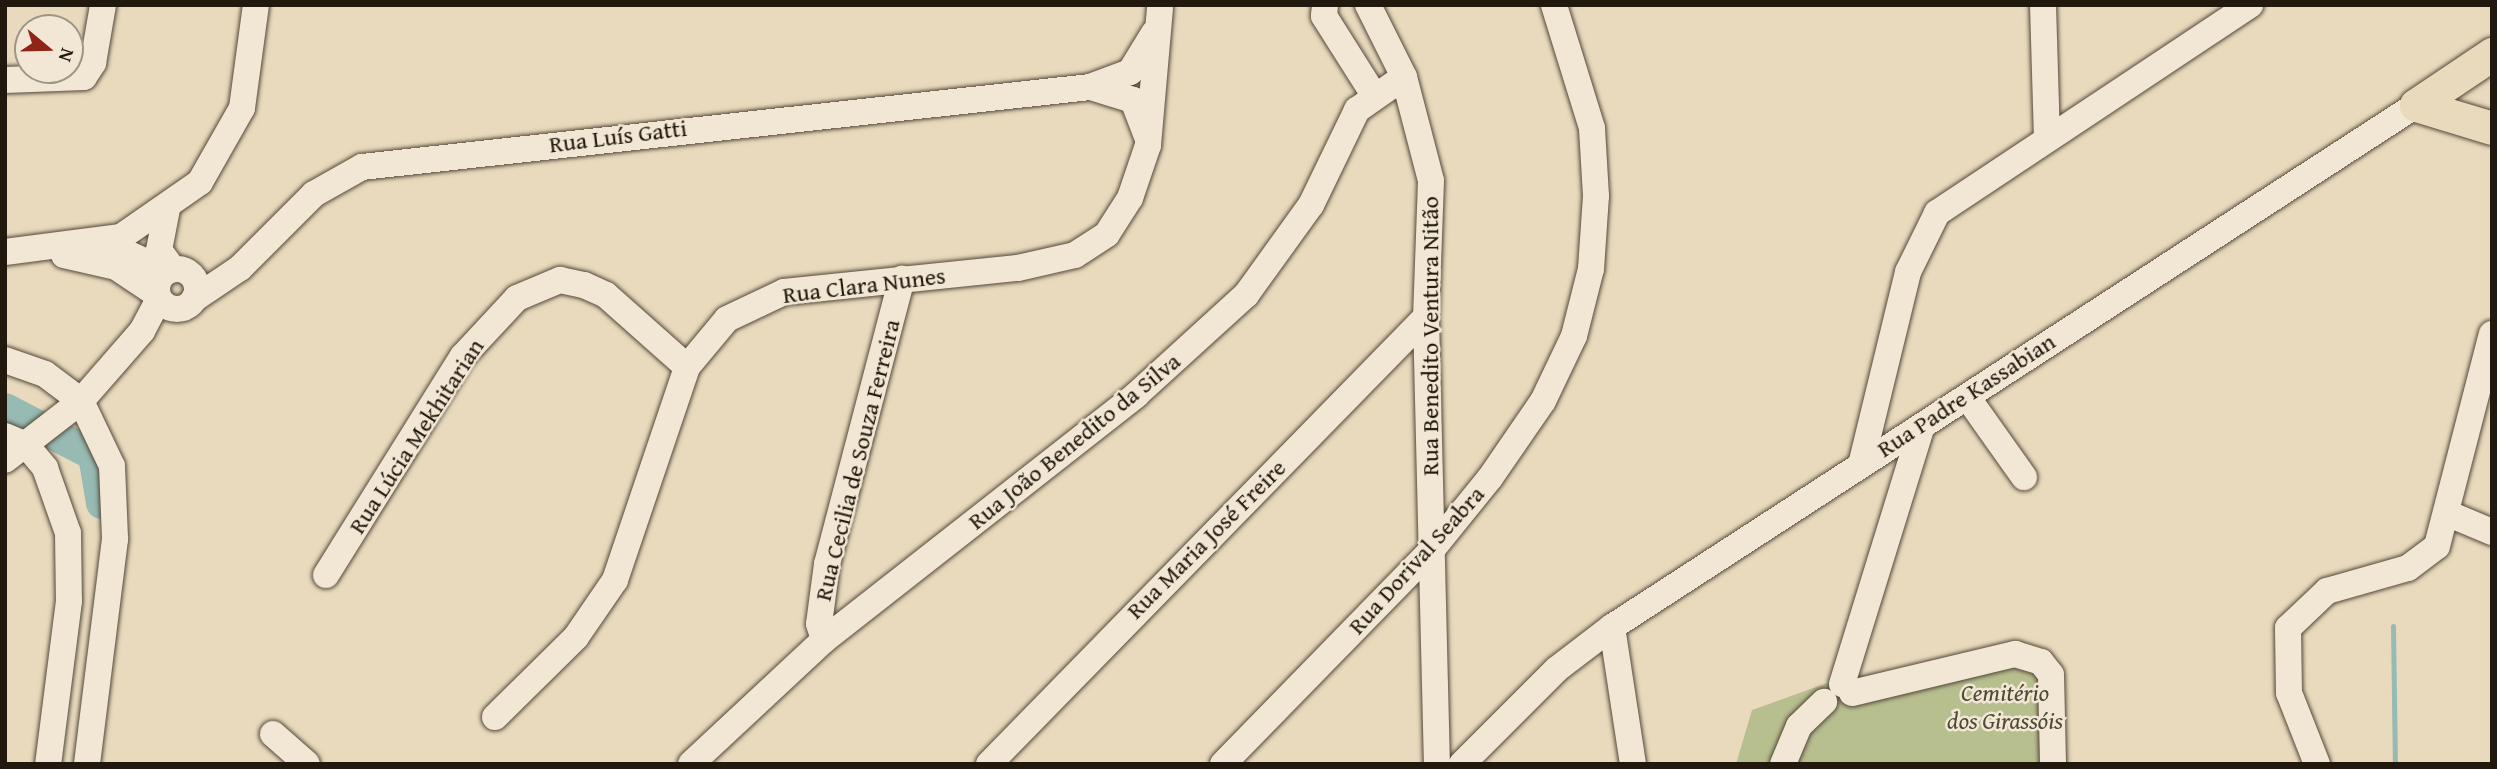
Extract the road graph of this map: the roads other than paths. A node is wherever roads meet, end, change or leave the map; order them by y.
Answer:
1 (103, 5) edge
2 (256, 5) edge
3 (1325, 5) edge
4 (1368, 5) edge
5 (1554, 5) edge
6 (2043, 5) edge
7 (2250, 5) edge
8 (1161, 7) edge
9 (2492, 54) edge
10 (1404, 77) junction
11 (5, 80) edge
12 (1090, 87) junction
13 (1374, 95) junction
14 (2416, 105) junction
15 (2492, 128) edge
16 (2047, 136) junction
17 (1148, 145) junction
18 (167, 209) junction
19 (103, 242) junction
20 (17, 251) edge
21 (902, 279) junction
22 (171, 290) junction
23 (1426, 317) junction
24 (2492, 334) edge
25 (5, 360) edge
26 (687, 367) junction
27 (1968, 398) junction
28 (75, 406) junction
29 (1922, 426) junction
30 (19, 444) edge
31 (1861, 465) junction
32 (2024, 477) dead end
33 (2449, 514) junction
34 (2492, 532) edge
35 (1430, 552) junction
36 (326, 575) dead end
37 (1612, 627) junction
38 (824, 640) junction
39 (1839, 693) junction
40 (495, 717) dead end
41 (273, 734) dead end
42 (48, 764) edge
43 (86, 764) edge
44 (307, 764) edge
45 (691, 764) edge
46 (989, 764) edge
47 (1223, 764) edge
48 (1437, 764) edge
49 (1462, 764) edge
50 (1633, 764) edge
51 (1783, 764) edge
52 (2053, 764) edge
53 (2317, 764) edge

1 - 11 street
2 - 18 street
3 - 13 street
4 - 10 street, Rua Benedito Ventura Nitão
5 - 35 street, Rua Dorival Seabra
6 - 16 street
7 - 16 street
8 - 12 street, Rua Luís Gatti
8 - 17 street, Rua Clara Nunes
9 - 14 main road, Rua Padre Kassabian
10 - 13 street, Rua João Benedito da Silva
10 - 23 street, Rua Benedito Ventura Nitão
12 - 17 street, Rua Luís Gatti
12 - 22 street, Rua Luís Gatti
13 - 38 street, Rua João Benedito da Silva
14 - 15 main road
14 - 27 street, Rua Padre Kassabian
16 - 31 street
17 - 21 street, Rua Clara Nunes
18 - 19 street
18 - 22 street
19 - 20 street
19 - 22 street
20 - 22 street
21 - 26 street, Rua Clara Nunes
21 - 38 street, Rua Cecilia de Souza Ferreira
22 - 28 street, Rua Luís Gatti
23 - 35 street, Rua Benedito Ventura Nitão
23 - 46 street, Rua Maria José Freire
24 - 33 street
25 - 28 street
26 - 36 street, Rua Lúcia Mekhitarian
26 - 40 street, Rua Clara Nunes
27 - 29 street, Rua Padre Kassabian
27 - 32 street
28 - 30 street, Rua Luís Gatti
28 - 43 street
29 - 31 street, Rua Padre Kassabian
29 - 39 street
30 - 42 street
31 - 37 street, Rua Padre Kassabian
33 - 34 street
33 - 53 street
35 - 47 street, Rua Dorival Seabra
35 - 48 street, Rua Benedito Ventura Nitão
37 - 49 street, Rua Padre Kassabian
37 - 50 street
38 - 45 street, Rua João Benedito da Silva
39 - 51 street
39 - 52 street
41 - 44 street

